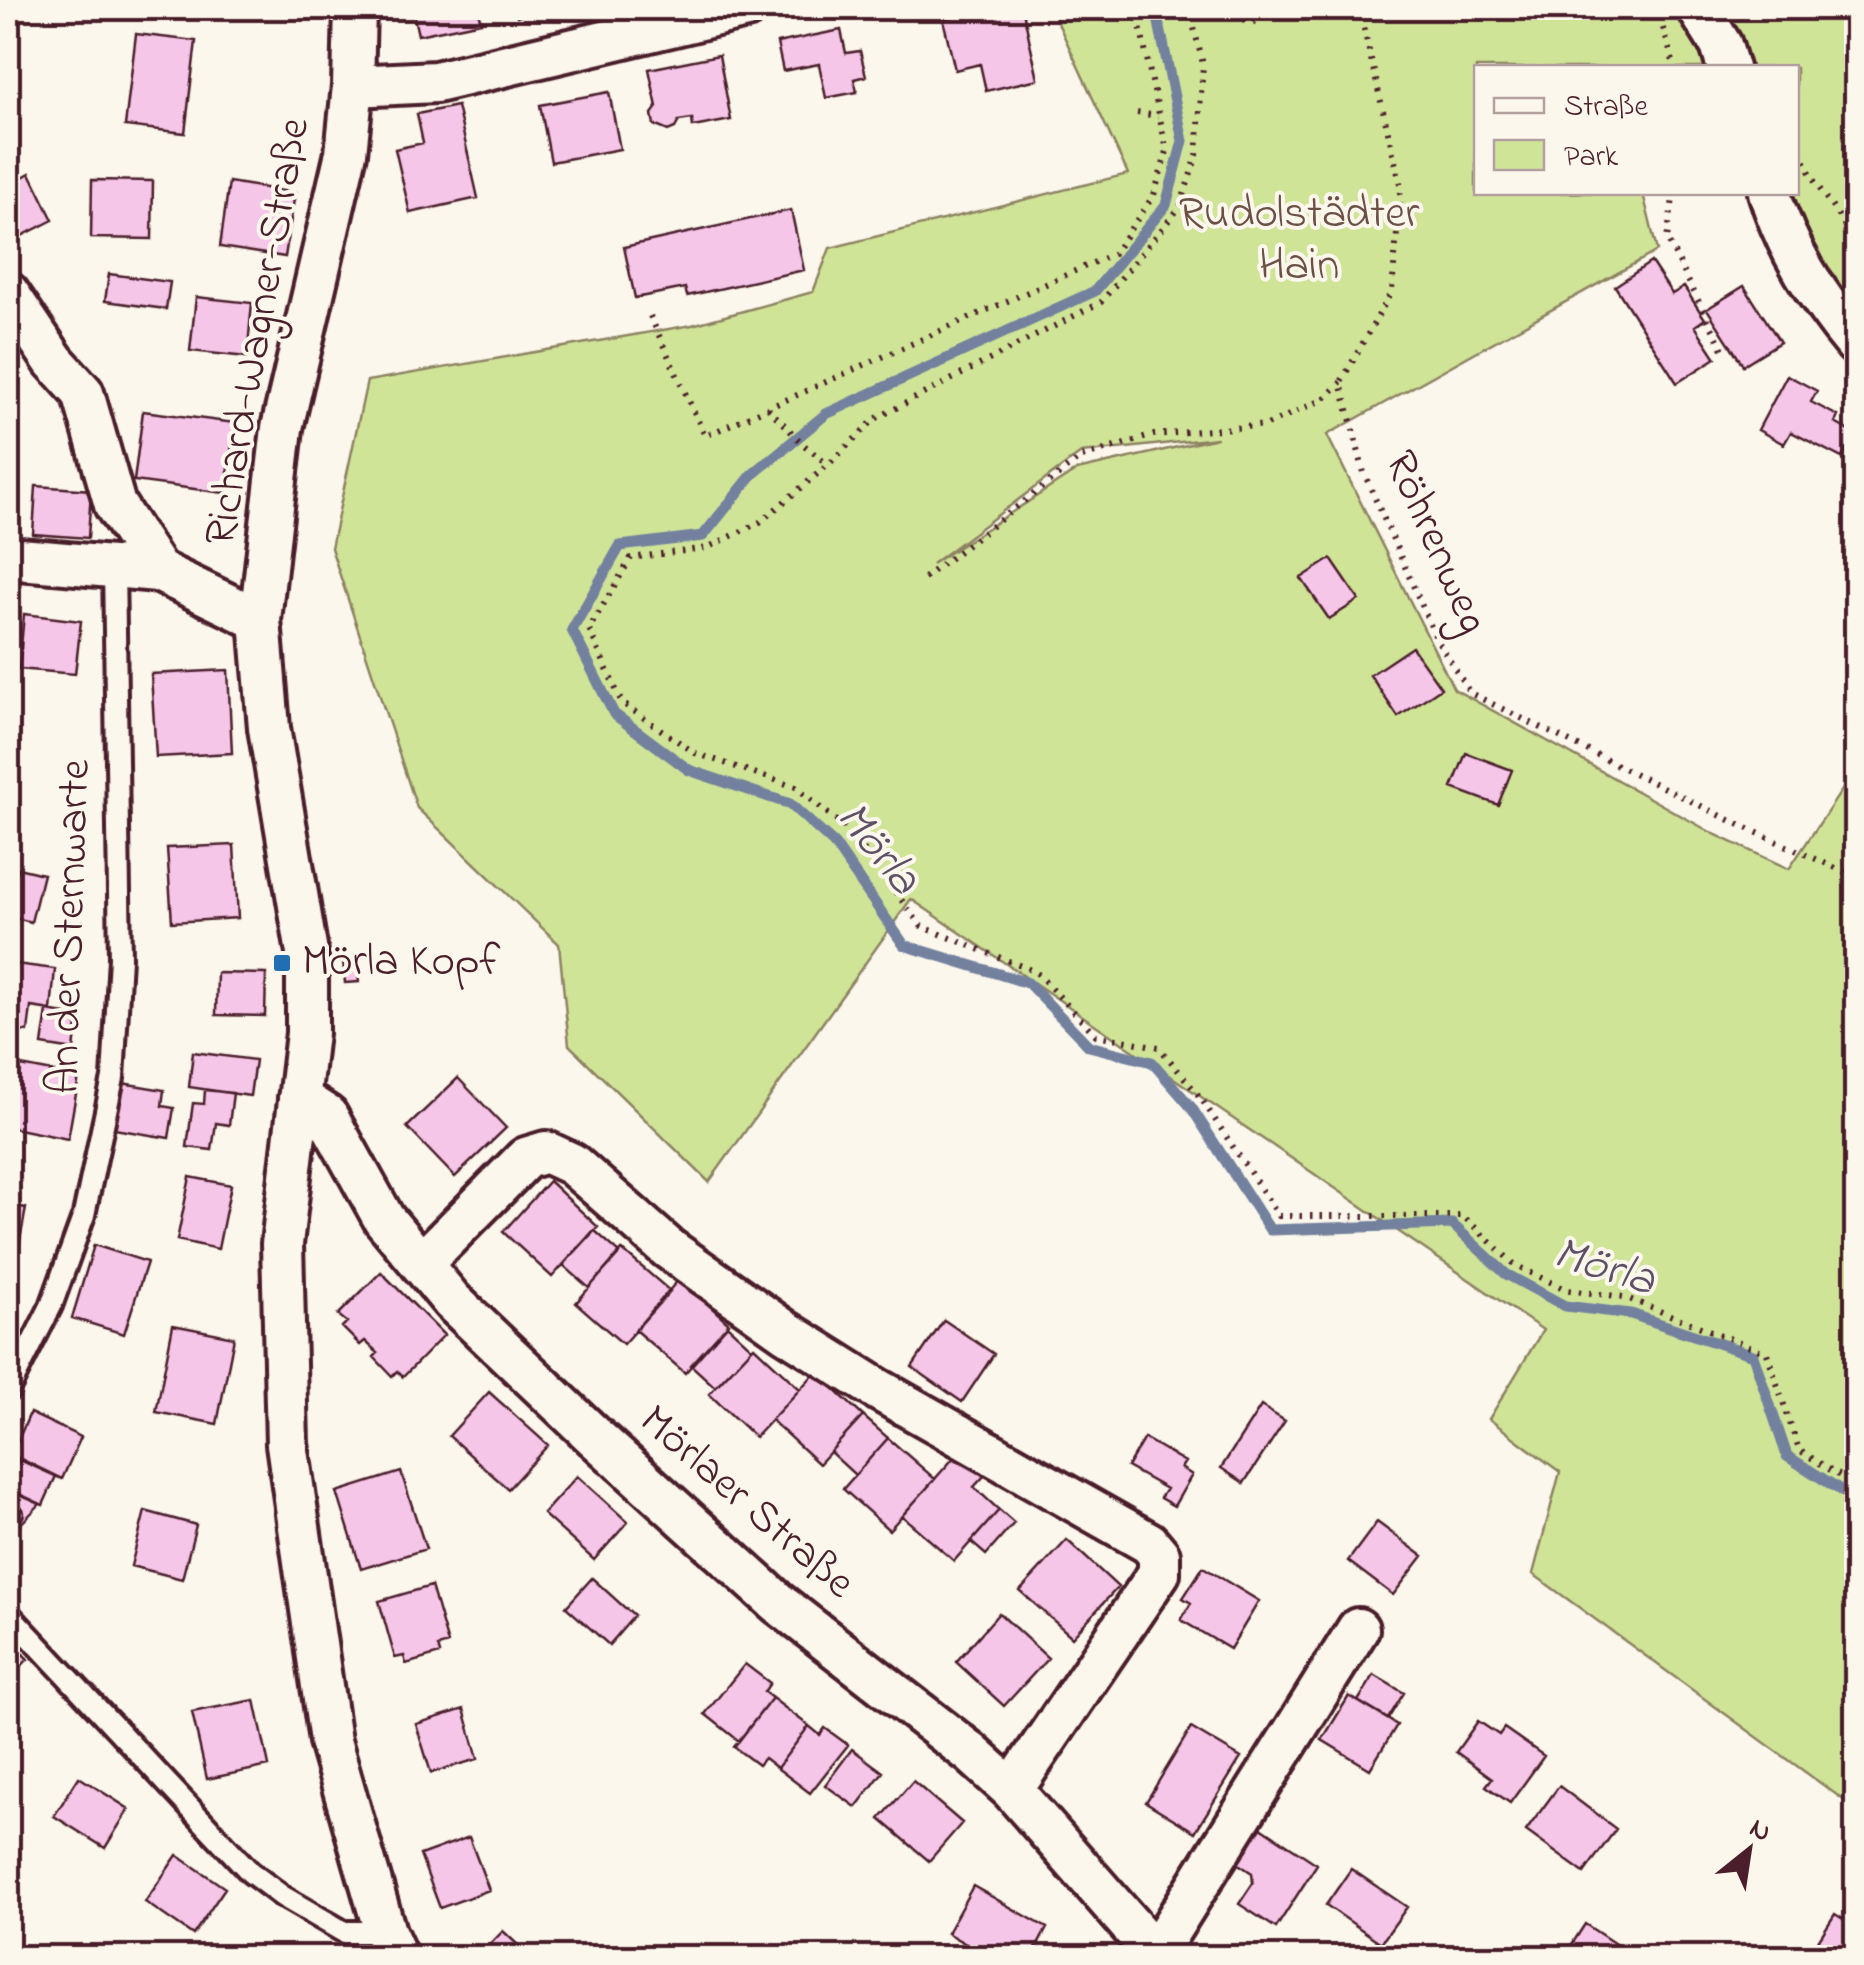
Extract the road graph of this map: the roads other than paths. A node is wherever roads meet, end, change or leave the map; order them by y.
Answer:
1 (355, 8) edge
2 (746, 8) edge
3 (1680, 15) edge
4 (1727, 65) edge
5 (353, 86) junction
6 (1770, 195) edge
7 (8, 294) edge
8 (1856, 344) edge
9 (8, 558) edge
10 (114, 566) junction
11 (158, 571) junction
12 (260, 620) junction
13 (298, 1098) junction
14 (421, 1264) junction
15 (8, 1392) edge
16 (8, 1612) edge
17 (1358, 1629) dead end
18 (1012, 1790) junction
19 (391, 1945) edge
20 (1157, 1956) edge

1 - 5 street
2 - 5 street
3 - 4 street
5 - 12 street, Richard-Wagner-Straße
6 - 8 street
7 - 11 street
9 - 10 street
10 - 11 street
10 - 15 lane, An der Sternwarte
11 - 12 street
12 - 13 street, Richard-Wagner-Straße
13 - 14 street, Mörlaer Straße
13 - 19 street, Richard-Wagner-Straße
14 - 18 street, Mörlaer Straße
14 - 18 street
16 - 19 lane
17 - 20 street
18 - 20 street, Mörlaer Straße

